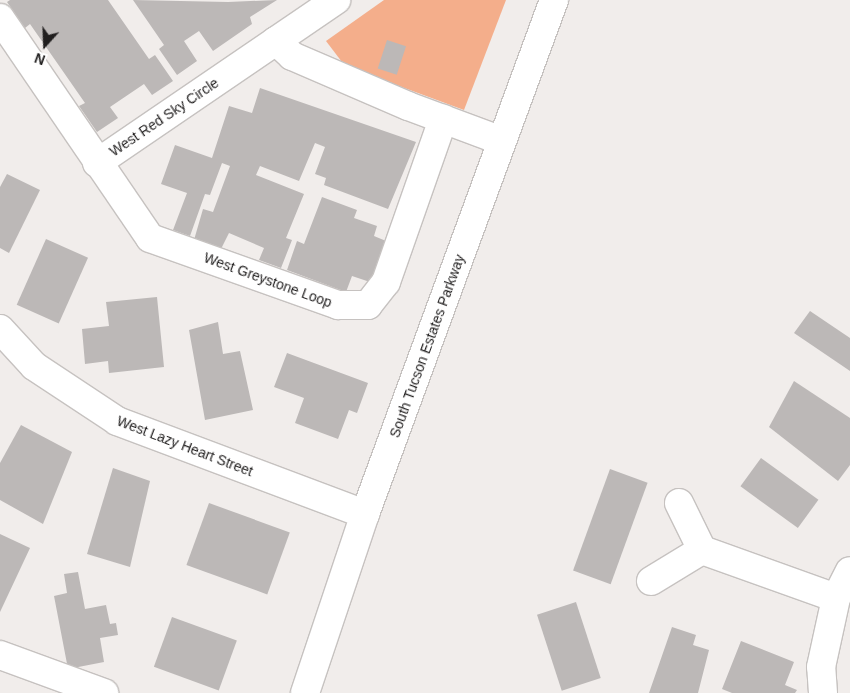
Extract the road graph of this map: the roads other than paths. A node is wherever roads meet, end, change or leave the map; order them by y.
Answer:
1 (336, 0) edge
2 (554, 0) edge
3 (0, 18) edge
4 (276, 41) junction
5 (443, 119) junction
6 (502, 141) junction
7 (97, 163) junction
8 (0, 329) edge
9 (679, 503) dead end
10 (365, 514) junction
11 (702, 550) junction
12 (850, 571) edge
13 (651, 581) dead end
14 (836, 598) junction
15 (0, 656) edge
16 (104, 693) edge
17 (304, 693) edge
18 (824, 693) edge

1 - 4 street, West Red Sky Circle
2 - 6 street, South Tucson Estates Parkway
3 - 7 street, West Red Sky Circle
4 - 5 street
4 - 7 street, West Red Sky Circle
5 - 6 street
5 - 7 street, West Greystone Loop
6 - 10 street, South Tucson Estates Parkway
8 - 10 street, West Lazy Heart Street
9 - 11 street
10 - 17 street, South Tucson Estates Parkway
11 - 13 street
11 - 14 street
12 - 14 street
14 - 18 street
15 - 16 street

